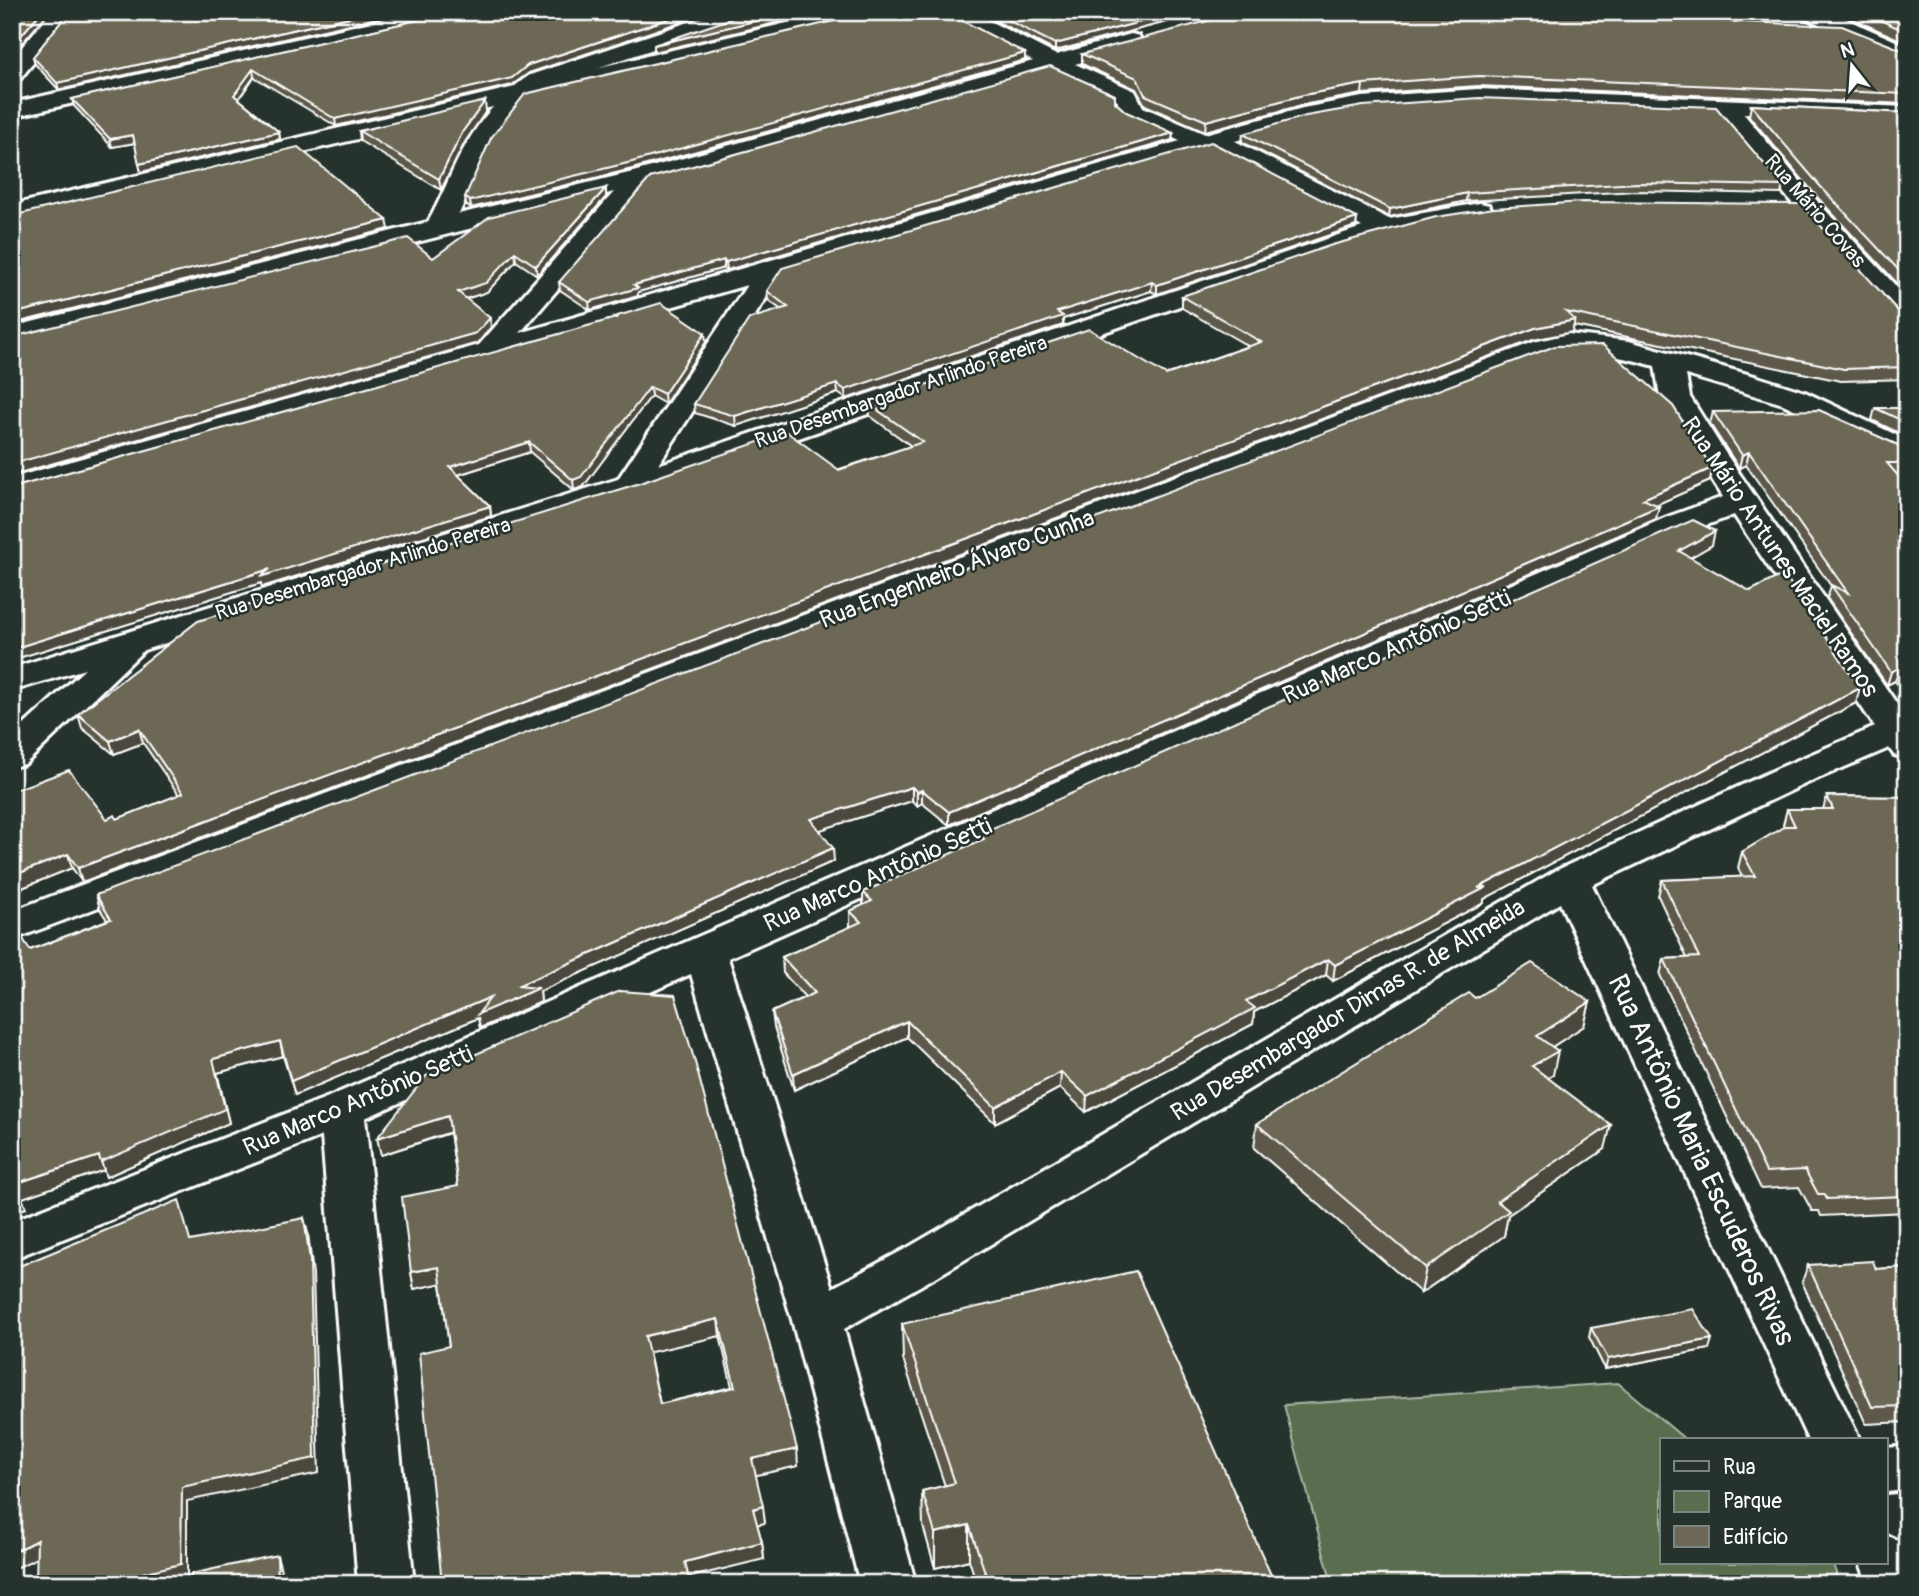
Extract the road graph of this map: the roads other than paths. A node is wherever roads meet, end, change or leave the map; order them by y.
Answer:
1 (63, 12) edge
2 (446, 12) edge
3 (741, 12) edge
4 (825, 12) edge
5 (863, 12) edge
6 (955, 12) edge
7 (1811, 12) edge
8 (1788, 24) edge
9 (1842, 26) junction
10 (1153, 36) edge
11 (1907, 54) edge
12 (1052, 62) junction
13 (12, 74) edge
14 (538, 80) junction
15 (516, 95) junction
16 (1724, 106) junction
17 (12, 110) edge
18 (1907, 114) edge
19 (1208, 140) junction
20 (640, 178) junction
21 (12, 203) edge
22 (1767, 205) edge
23 (1807, 205) junction
24 (1503, 209) edge
25 (12, 213) edge
26 (438, 227) junction
27 (1385, 228) junction
28 (771, 269) junction
29 (1907, 315) edge
30 (12, 336) edge
31 (489, 351) junction
32 (1669, 362) junction
33 (1907, 452) edge
34 (629, 486) junction
35 (12, 488) edge
36 (1741, 501) junction
37 (136, 640) junction
38 (12, 680) edge
39 (1902, 739) edge
40 (12, 756) edge
41 (1569, 880) junction
42 (12, 926) edge
43 (705, 951) junction
44 (342, 1110) junction
45 (12, 1241) edge
46 (817, 1321) junction
47 (1833, 1438) edge
48 (1907, 1468) edge
49 (1888, 1470) edge
50 (1888, 1564) edge
51 (386, 1584) edge
52 (888, 1584) edge
53 (1896, 1584) edge

1 - 13 street
2 - 17 street
3 - 14 street
4 - 14 street
5 - 15 street
6 - 12 street
7 - 9 street
8 - 9 street
9 - 11 street
10 - 12 street
12 - 19 street
12 - 20 street
14 - 15 street
14 - 21 street
15 - 25 street
15 - 26 street
16 - 18 street
16 - 19 street
16 - 23 street, Rua Mário Covas
19 - 27 street
19 - 28 street
20 - 26 street
20 - 31 street
22 - 23 street
23 - 29 street, Rua Mário Covas
24 - 27 street, Rua Desembargador Arlindo Pereira
26 - 30 street
27 - 34 street, Rua Desembargador Arlindo Pereira
28 - 31 street
28 - 34 street
31 - 35 street
32 - 33 street, Rua Engenheiro Álvaro Cunha
32 - 36 street, Rua Mário Antunes Maciel Ramos
32 - 42 street, Rua Engenheiro Álvaro Cunha
34 - 37 street, Rua Desembargador Arlindo Pereira
36 - 39 street, Rua Mário Antunes Maciel Ramos
36 - 43 street, Rua Marco Antônio Setti
37 - 38 street, Rua Desembargador Arlindo Pereira
37 - 40 street
39 - 41 street, Rua Desembargador Dimas R. de Almeida
41 - 46 street, Rua Desembargador Dimas R. de Almeida
41 - 47 street, Rua Antônio Maria Escuderos Rivas
43 - 44 street, Rua Marco Antônio Setti
43 - 46 street
44 - 45 street, Rua Marco Antônio Setti
44 - 51 street
46 - 52 street
48 - 49 street
50 - 53 street

